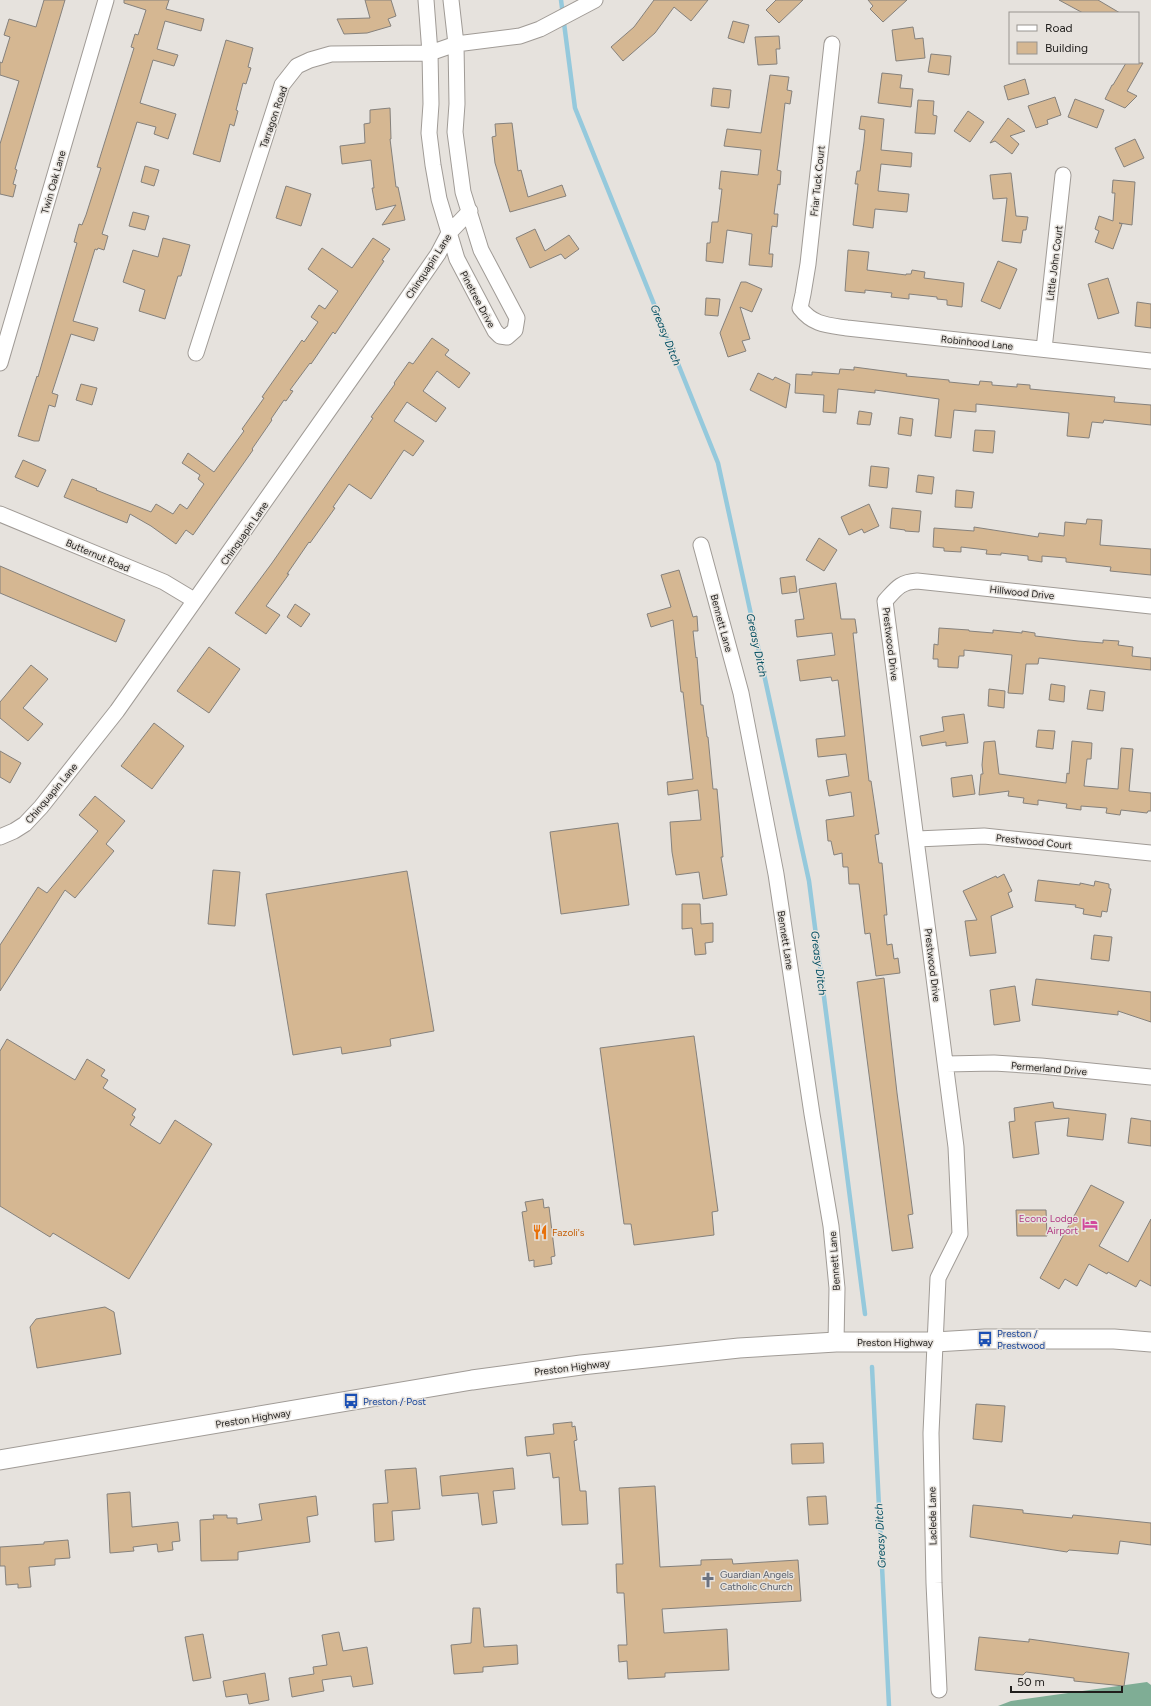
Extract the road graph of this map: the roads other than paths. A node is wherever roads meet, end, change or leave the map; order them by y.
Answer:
1 (106, 0) edge
2 (426, 0) edge
3 (451, 0) edge
4 (588, 4) edge
5 (456, 44) junction
6 (832, 44) dead end
7 (430, 52) junction
8 (1063, 175) dead end
9 (470, 211) junction
10 (450, 233) junction
11 (805, 316) joint
12 (1044, 350) junction
13 (196, 353) dead end
14 (1151, 361) edge
15 (0, 363) edge
16 (0, 514) edge
17 (701, 545) dead end
18 (896, 589) joint
19 (194, 600) junction
20 (1151, 606) edge
21 (0, 837) edge
22 (917, 839) junction
23 (1151, 853) edge
24 (946, 1064) junction
25 (1151, 1077) edge
26 (836, 1342) junction
27 (935, 1342) junction
28 (1151, 1342) edge
29 (0, 1460) edge
30 (939, 1690) dead end

1 - 15 street, Twin Oak Lane
2 - 7 street, Pinetree Drive
3 - 5 street, Pinetree Drive
4 - 5 street, Tarragon Road
5 - 7 street, Tarragon Road
5 - 9 street, Pinetree Drive
6 - 11 street, Friar Tuck Court
7 - 10 street, Pinetree Drive
7 - 13 street, Tarragon Road
8 - 12 street, Little John Court
9 - 10 street, Chinquapin Lane
9 - 10 street, Pinetree Drive
10 - 19 street, Chinquapin Lane
11 - 12 street, Robinhood Lane
12 - 14 street, Robinhood Lane
16 - 19 street, Butternut Road
17 - 26 street, Bennett Lane
18 - 20 street, Hillwood Drive
18 - 22 street, Prestwood Drive
19 - 21 street, Chinquapin Lane
22 - 23 street, Prestwood Court
22 - 24 street, Prestwood Drive
24 - 25 street, Permerland Drive
24 - 27 street, Prestwood Drive
26 - 27 main road, Preston Highway
26 - 29 main road, Preston Highway
27 - 28 main road, Preston Highway
27 - 30 street, Laclede Lane

